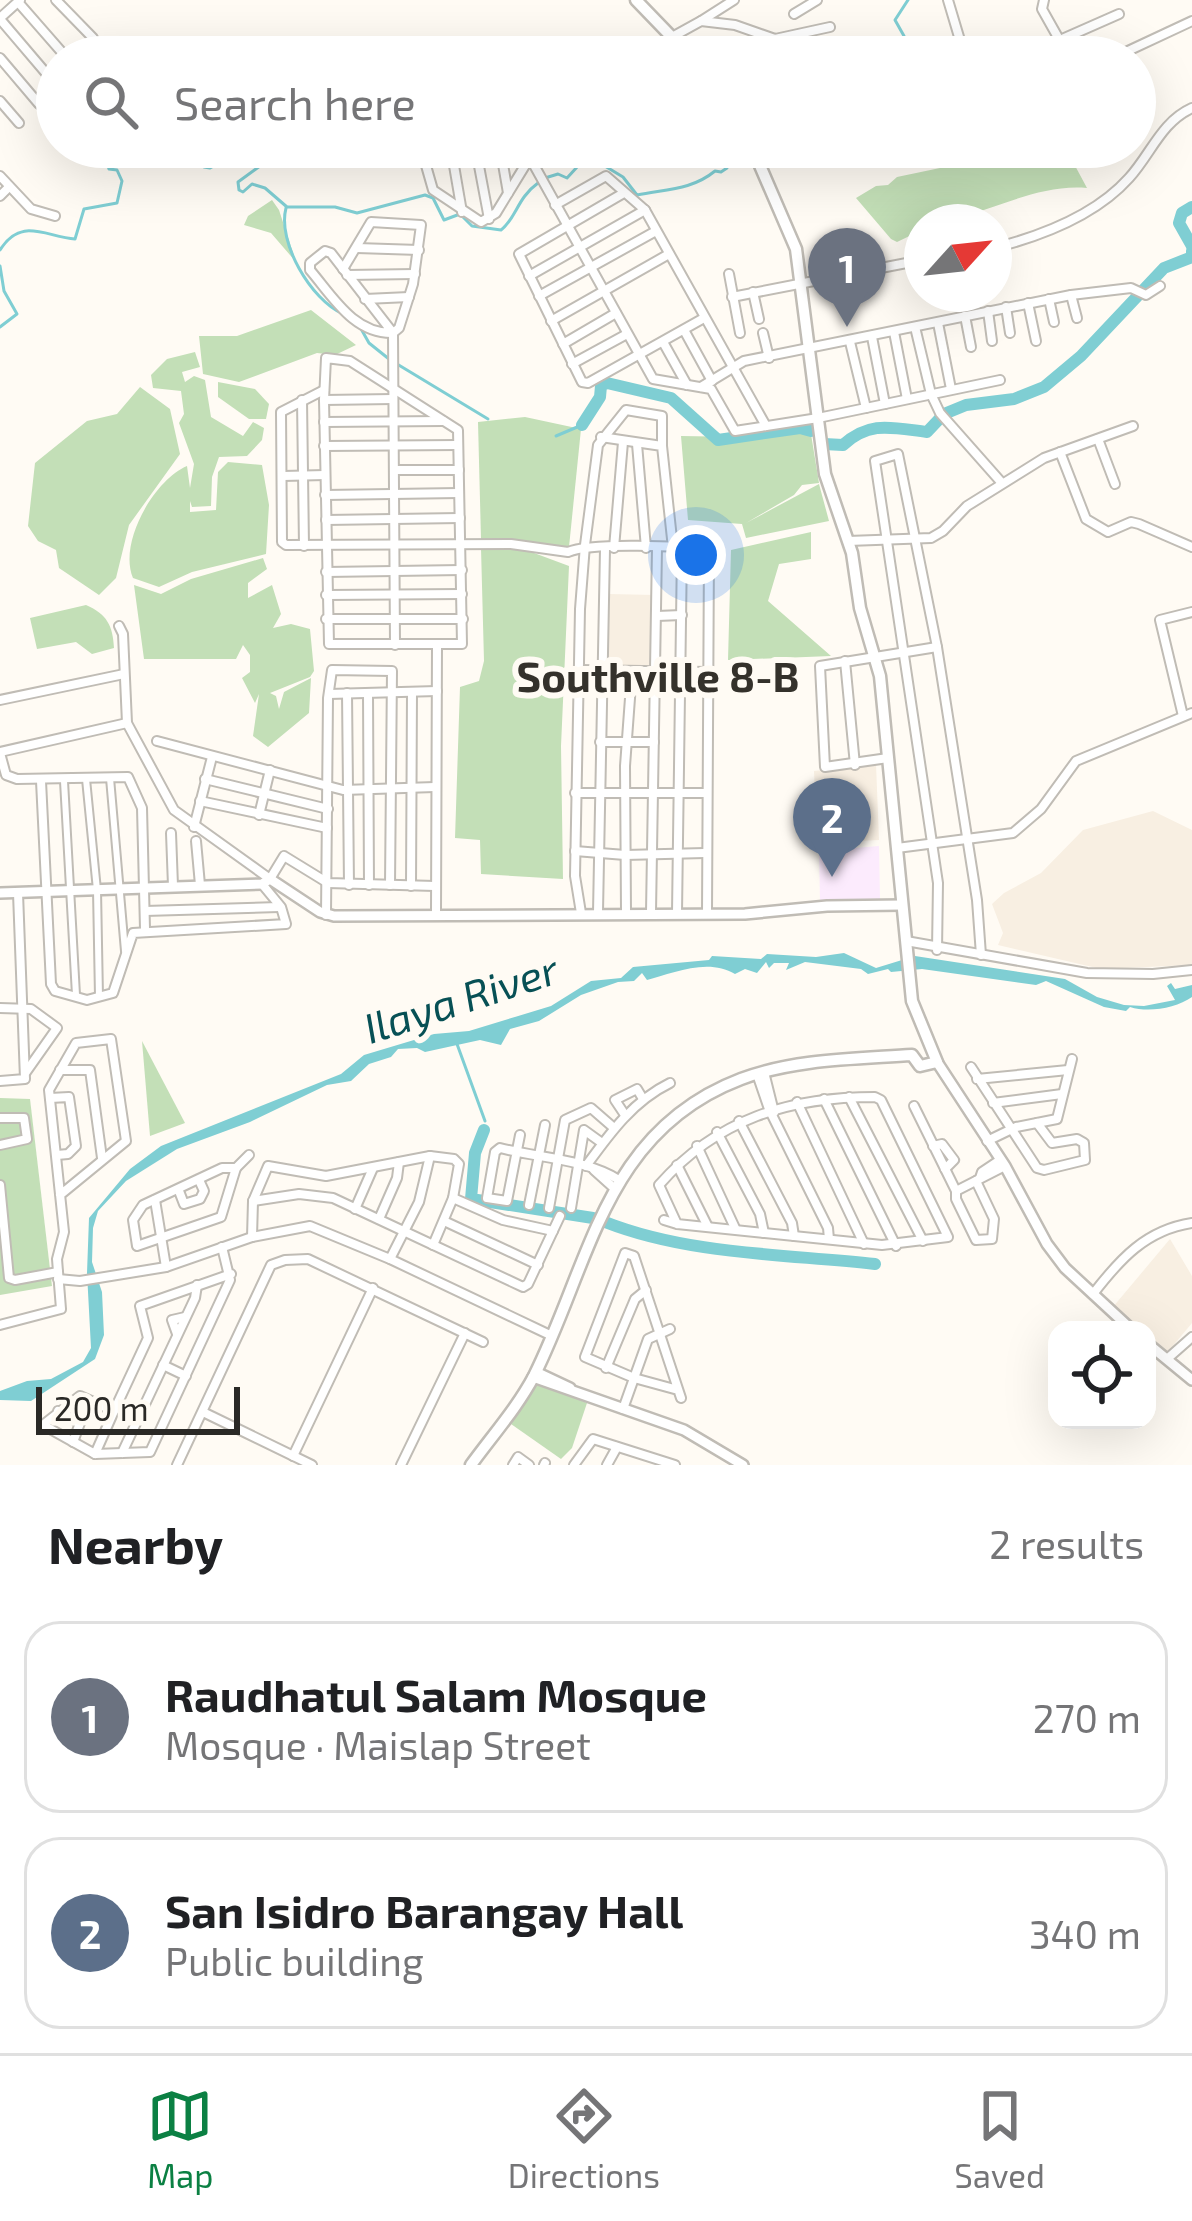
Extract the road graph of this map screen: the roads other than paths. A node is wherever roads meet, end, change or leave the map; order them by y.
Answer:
1 (56, 0) edge
2 (637, 0) edge
3 (734, 0) edge
4 (817, 0) edge
5 (949, 0) edge
6 (1044, 0) edge
7 (19, 1) edge
8 (1, 14) edge
9 (794, 14) dead end
10 (1118, 14) dead end
11 (701, 21) junction
12 (1192, 21) edge
13 (830, 27) dead end
14 (48, 36) edge
15 (91, 36) edge
16 (671, 36) edge
17 (676, 36) edge
18 (766, 36) edge
19 (789, 36) edge
20 (959, 36) edge
21 (1058, 36) edge
22 (1069, 36) edge
23 (1156, 38) edge
24 (0, 58) edge
25 (36, 59) edge
26 (36, 100) edge
27 (0, 101) edge
28 (1192, 108) edge
29 (19, 123) dead end
30 (1156, 140) edge
31 (427, 168) edge
32 (454, 168) edge
33 (479, 168) edge
34 (504, 168) edge
35 (523, 168) edge
36 (534, 168) edge
37 (762, 168) edge
38 (1136, 168) edge
39 (0, 176) edge
40 (9, 188) junction
41 (508, 193) junction
42 (622, 194) junction
43 (0, 196) edge
44 (555, 205) junction
45 (645, 211) junction
46 (462, 212) junction
47 (55, 216) dead end
48 (489, 220) junction
49 (567, 226) junction
50 (656, 231) junction
51 (1012, 242) edge
52 (355, 248) junction
53 (579, 248) junction
54 (419, 250) junction
55 (669, 254) junction
56 (904, 263) edge
57 (591, 268) junction
58 (345, 272) junction
59 (416, 274) junction
60 (729, 274) dead end
61 (530, 276) junction
62 (801, 282) junction
63 (1160, 286) dead end
64 (603, 291) junction
65 (754, 292) junction
66 (1072, 295) junction
67 (409, 296) junction
68 (539, 296) junction
69 (733, 297) junction
70 (1049, 298) junction
71 (365, 299) junction
72 (1028, 303) junction
73 (1012, 306) edge
74 (983, 312) edge
75 (988, 312) edge
76 (1007, 312) edge
77 (616, 313) junction
78 (965, 316) junction
79 (704, 318) junction
80 (1077, 318) dead end
81 (759, 319) dead end
82 (551, 321) junction
83 (1054, 322) dead end
84 (938, 323) junction
85 (915, 327) junction
86 (684, 330) junction
87 (894, 332) junction
88 (393, 333) junction
89 (740, 333) dead end
90 (763, 333) dead end
91 (1010, 333) dead end
92 (627, 334) junction
93 (872, 337) junction
94 (850, 341) junction
95 (992, 341) dead end
96 (1036, 341) dead end
97 (663, 342) junction
98 (562, 344) junction
99 (971, 347) dead end
100 (809, 349) junction
101 (639, 355) junction
102 (769, 358) junction
103 (572, 364) junction
104 (733, 368) junction
105 (1000, 380) dead end
106 (712, 381) junction
107 (687, 385) junction
108 (701, 387) junction
109 (951, 389) junction
110 (393, 394) junction
111 (931, 394) junction
112 (324, 395) junction
113 (302, 400) junction
114 (908, 400) junction
115 (885, 404) junction
116 (866, 408) junction
117 (818, 418) junction
118 (394, 421) junction
119 (444, 421) junction
120 (324, 422) junction
121 (766, 426) junction
122 (1133, 426) dead end
123 (601, 436) junction
124 (1098, 439) junction
125 (623, 442) junction
126 (637, 444) junction
127 (325, 446) junction
128 (395, 446) junction
129 (458, 446) junction
130 (662, 446) junction
131 (1060, 452) junction
132 (396, 470) junction
133 (459, 470) junction
134 (283, 476) junction
135 (304, 476) junction
136 (325, 476) junction
137 (1001, 482) junction
138 (1115, 484) dead end
139 (459, 493) junction
140 (395, 495) junction
141 (325, 496) junction
142 (460, 518) junction
143 (326, 520) junction
144 (394, 520) junction
145 (847, 541) junction
146 (884, 541) junction
147 (915, 541) junction
148 (460, 544) junction
149 (394, 545) junction
150 (304, 546) junction
151 (326, 546) junction
152 (657, 547) junction
153 (585, 548) junction
154 (646, 548) junction
155 (677, 548) junction
156 (1192, 548) edge
157 (609, 549) junction
158 (394, 570) junction
159 (462, 570) junction
160 (326, 572) junction
161 (462, 594) junction
162 (394, 595) junction
163 (326, 596) junction
164 (1192, 612) edge
165 (682, 615) junction
166 (656, 616) junction
167 (326, 619) junction
168 (394, 619) junction
169 (463, 619) junction
170 (119, 626) dead end
171 (395, 645) junction
172 (437, 646) junction
173 (937, 647) junction
174 (906, 652) junction
175 (877, 657) junction
176 (844, 661) junction
177 (578, 670) junction
178 (601, 670) junction
179 (632, 671) junction
180 (656, 672) junction
181 (682, 672) junction
182 (708, 672) junction
183 (124, 674) junction
184 (412, 692) junction
185 (437, 692) junction
186 (347, 693) junction
187 (368, 693) junction
188 (391, 693) junction
189 (328, 694) junction
190 (0, 700) edge
191 (1187, 714) edge
192 (127, 724) junction
193 (157, 740) dead end
194 (600, 742) junction
195 (628, 742) junction
196 (654, 742) junction
197 (0, 752) edge
198 (212, 757) junction
199 (888, 758) junction
200 (855, 765) junction
201 (270, 770) junction
202 (110, 778) junction
203 (86, 779) junction
204 (205, 779) junction
205 (41, 781) junction
206 (64, 781) junction
207 (328, 786) junction
208 (391, 787) junction
209 (413, 787) junction
210 (368, 788) junction
211 (435, 788) junction
212 (348, 790) junction
213 (264, 793) junction
214 (575, 793) junction
215 (599, 793) junction
216 (625, 793) junction
217 (652, 793) junction
218 (679, 793) junction
219 (706, 793) junction
220 (200, 801) junction
221 (328, 809) junction
222 (259, 815) junction
223 (194, 827) junction
224 (327, 828) junction
225 (171, 833) dead end
226 (967, 840) junction
227 (196, 841) dead end
228 (932, 844) junction
229 (896, 848) junction
230 (575, 851) junction
231 (598, 853) junction
232 (705, 853) junction
233 (652, 854) junction
234 (678, 854) junction
235 (626, 855) junction
236 (266, 882) junction
237 (328, 883) junction
238 (200, 885) junction
239 (349, 885) junction
240 (369, 885) junction
241 (172, 886) junction
242 (390, 886) junction
243 (411, 886) junction
244 (435, 886) junction
245 (144, 887) junction
246 (120, 888) junction
247 (97, 890) junction
248 (73, 891) junction
249 (48, 892) junction
250 (0, 893) edge
251 (18, 893) junction
252 (902, 905) junction
253 (281, 907) junction
254 (218, 910) junction
255 (145, 911) junction
256 (598, 912) junction
257 (626, 912) junction
258 (651, 912) junction
259 (581, 913) junction
260 (677, 913) junction
261 (707, 913) junction
262 (436, 914) junction
263 (326, 915) junction
264 (219, 928) junction
265 (146, 929) junction
266 (906, 945) junction
267 (937, 950) junction
268 (125, 955) junction
269 (982, 955) junction
270 (1192, 970) edge
271 (99, 998) junction
272 (76, 999) junction
273 (0, 1008) edge
274 (23, 1008) junction
275 (925, 1038) junction
276 (912, 1055) junction
277 (1072, 1059) dead end
278 (937, 1062) junction
279 (971, 1067) dead end
280 (59, 1070) junction
281 (1068, 1070) junction
282 (26, 1072) junction
283 (760, 1073) junction
284 (977, 1079) junction
285 (0, 1081) edge
286 (670, 1083) dead end
287 (1063, 1094) junction
288 (849, 1097) junction
289 (50, 1098) junction
290 (643, 1099) junction
291 (824, 1100) junction
292 (796, 1102) junction
293 (992, 1103) junction
294 (914, 1106) dead end
295 (772, 1110) junction
296 (626, 1115) junction
297 (0, 1118) edge
298 (739, 1121) junction
299 (1037, 1123) junction
300 (545, 1125) dead end
301 (614, 1128) junction
302 (717, 1132) junction
303 (1007, 1132) junction
304 (520, 1135) dead end
305 (602, 1143) junction
306 (990, 1144) junction
307 (0, 1145) edge
308 (697, 1146) junction
309 (517, 1153) junction
310 (57, 1155) junction
311 (249, 1155) dead end
312 (430, 1156) junction
313 (538, 1157) junction
314 (102, 1158) junction
315 (557, 1160) junction
316 (399, 1162) junction
317 (1002, 1163) junction
318 (677, 1165) junction
319 (373, 1167) junction
320 (586, 1167) junction
321 (236, 1168) junction
322 (978, 1179) junction
323 (199, 1180) junction
324 (616, 1184) junction
325 (0, 1185) edge
326 (178, 1190) junction
327 (957, 1192) junction
328 (60, 1195) junction
329 (453, 1198) junction
330 (154, 1200) junction
331 (253, 1202) junction
332 (529, 1205) dead end
333 (549, 1208) dead end
334 (571, 1208) dead end
335 (355, 1209) junction
336 (560, 1216) dead end
337 (379, 1219) junction
338 (664, 1220) dead end
339 (444, 1221) junction
340 (1192, 1223) edge
341 (676, 1224) junction
342 (706, 1226) junction
343 (735, 1228) junction
344 (554, 1231) junction
345 (764, 1233) junction
346 (405, 1234) junction
347 (794, 1236) junction
348 (252, 1237) junction
349 (162, 1239) junction
350 (829, 1240) junction
351 (923, 1241) junction
352 (864, 1244) junction
353 (433, 1245) junction
354 (896, 1246) junction
355 (222, 1247) junction
356 (394, 1261) junction
357 (538, 1265) junction
358 (166, 1267) junction
359 (231, 1274) junction
360 (58, 1280) junction
361 (197, 1285) junction
362 (373, 1288) junction
363 (646, 1290) junction
364 (1093, 1294) junction
365 (1122, 1321) edge
366 (0, 1325) edge
367 (670, 1329) dead end
368 (464, 1333) junction
369 (659, 1333) junction
370 (550, 1335) junction
371 (1192, 1336) edge
372 (483, 1342) dead end
373 (1156, 1351) edge
374 (1166, 1359) junction
375 (164, 1365) junction
376 (606, 1367) junction
377 (534, 1375) junction
378 (186, 1376) junction
379 (634, 1378) junction
380 (1192, 1380) edge
381 (623, 1408) junction
382 (58, 1412) junction
383 (114, 1412) junction
384 (205, 1413) junction
385 (73, 1442) junction
386 (617, 1447) junction
387 (95, 1454) junction
388 (122, 1454) junction
389 (642, 1455) junction
390 (293, 1456) junction
391 (729, 1461) edge
392 (668, 1464) edge
393 (177, 1465) edge
394 (312, 1465) edge
395 (401, 1465) edge
396 (470, 1465) edge
397 (513, 1465) edge
398 (529, 1465) edge
399 (574, 1465) edge
400 (607, 1465) edge
401 (635, 1465) edge
402 (743, 1465) edge

1 - 15 street
2 - 16 main road
3 - 11 street
4 - 9 street
5 - 20 street
6 - 21 street
7 - 8 street
7 - 14 street
8 - 25 street
10 - 22 street
11 - 17 street
11 - 18 street
12 - 23 street
13 - 19 street
24 - 26 street
27 - 29 street
28 - 30 street
31 - 46 street
32 - 46 street
33 - 48 street
34 - 41 street
35 - 41 street
36 - 44 street
37 - 62 main road
38 - 51 street
39 - 40 street
40 - 43 street
40 - 47 street
41 - 48 street
42 - 44 street
42 - 45 street
42 - 49 street
44 - 49 street
45 - 50 street
45 - 53 street
46 - 48 street
49 - 53 street
49 - 61 street
50 - 55 street
50 - 57 street
52 - 54 street
52 - 54 street
52 - 58 street
53 - 57 street
53 - 61 street
54 - 59 street
55 - 64 street
55 - 79 street
56 - 62 street
57 - 64 street
57 - 68 street
58 - 59 street
58 - 71 street
58 - 88 street
59 - 67 street
60 - 69 street
61 - 68 street
62 - 65 street
62 - 100 main road
63 - 66 street
64 - 77 street
64 - 82 street
65 - 69 street
65 - 81 street
66 - 70 street
66 - 80 street
67 - 71 street
67 - 88 street
68 - 82 street
69 - 89 street
70 - 72 street
70 - 83 street
71 - 88 street
72 - 73 street
72 - 96 street
74 - 78 street
75 - 95 street
76 - 91 street
77 - 92 street
77 - 98 street
78 - 84 street
78 - 99 street
79 - 86 street
79 - 104 street
82 - 98 street
84 - 85 street
84 - 109 street
85 - 87 street
85 - 111 street
86 - 97 street
86 - 106 street
87 - 93 street
87 - 114 street
88 - 110 street
90 - 102 street
92 - 101 street
92 - 103 street
93 - 94 street
93 - 115 street
94 - 100 street
94 - 116 street
97 - 101 street
97 - 107 street
98 - 103 street
100 - 102 street
100 - 117 main road
101 - 103 street
101 - 107 street
102 - 104 street
104 - 106 street
104 - 121 street
105 - 109 street
106 - 108 street
107 - 108 street
108 - 121 street
109 - 111 street
110 - 112 street
110 - 112 street
110 - 118 street
110 - 119 street
111 - 114 street
111 - 137 street
112 - 113 street
112 - 120 street
113 - 134 street
113 - 135 street
114 - 115 street
115 - 116 street
116 - 117 street
117 - 121 street
117 - 145 main road
118 - 119 street
118 - 120 street
118 - 128 street
119 - 129 street
120 - 127 street
122 - 124 street
123 - 125 street
123 - 130 street
123 - 153 street
124 - 131 street
124 - 138 street
125 - 126 street
125 - 157 street
126 - 130 street
126 - 154 street
127 - 128 street
127 - 136 street
128 - 129 street
128 - 132 street
129 - 133 street
130 - 155 street
131 - 137 street
131 - 156 street
132 - 133 street
132 - 140 street
133 - 139 street
134 - 135 street
134 - 150 street
135 - 136 street
135 - 150 street
136 - 141 street
137 - 147 street
139 - 140 street
139 - 142 street
140 - 141 street
140 - 144 street
141 - 143 street
142 - 144 street
142 - 148 street
143 - 144 street
143 - 151 street
144 - 149 street
145 - 146 street
145 - 175 main road
146 - 147 street
146 - 147 street
146 - 174 street
147 - 173 street
148 - 149 street
148 - 153 street
148 - 159 street
149 - 151 street
149 - 158 street
150 - 151 street
151 - 160 street
152 - 154 street
152 - 155 street
152 - 166 street
153 - 157 street
153 - 177 street
154 - 157 street
155 - 165 street
155 - 182 street
157 - 178 street
158 - 159 street
158 - 160 street
158 - 162 street
159 - 161 street
160 - 163 street
161 - 162 street
161 - 169 street
162 - 163 street
162 - 168 street
163 - 167 street
164 - 191 street
165 - 166 street
165 - 181 street
166 - 180 street
167 - 168 street
167 - 171 street
168 - 169 street
168 - 171 street
169 - 172 street
170 - 183 street
171 - 172 street
172 - 185 street
173 - 174 street
173 - 226 street
174 - 175 street
174 - 228 street
175 - 176 street
175 - 199 main road
176 - 200 street
176 - 200 street
177 - 178 street
177 - 214 street
178 - 179 street
178 - 194 street
179 - 180 street
179 - 195 street
180 - 181 street
180 - 196 street
181 - 182 street
181 - 218 street
182 - 219 street
183 - 190 street
183 - 192 street
184 - 185 street
184 - 188 street
184 - 209 street
185 - 211 street
186 - 187 street
186 - 189 street
186 - 212 street
187 - 188 street
187 - 210 street
188 - 189 street
188 - 208 street
189 - 207 street
191 - 226 street
192 - 197 street
192 - 223 street
193 - 198 street
194 - 195 street
194 - 215 street
195 - 196 street
195 - 216 street
196 - 217 street
197 - 205 street
198 - 201 street
198 - 204 street
199 - 200 street
199 - 229 main road
201 - 207 street
201 - 213 street
202 - 203 street
202 - 245 street
202 - 246 street
203 - 206 street
203 - 247 street
204 - 213 street
204 - 220 street
205 - 206 street
205 - 249 street
206 - 248 street
207 - 212 street
207 - 221 street
208 - 209 street
208 - 210 street
208 - 242 street
209 - 211 street
209 - 243 street
210 - 212 street
210 - 240 street
211 - 244 street
212 - 239 street
213 - 221 street
213 - 222 street
214 - 215 street
214 - 230 street
215 - 216 street
215 - 231 street
216 - 217 street
216 - 235 street
217 - 218 street
217 - 233 street
218 - 219 street
218 - 234 street
219 - 232 street
220 - 222 street
220 - 223 street
221 - 224 street
222 - 224 street
223 - 236 street
224 - 237 street
225 - 241 street
226 - 228 street
226 - 269 street
227 - 238 street
228 - 229 street
228 - 267 street
229 - 252 main road
230 - 231 street
230 - 259 street
231 - 235 street
231 - 256 street
232 - 234 street
232 - 261 street
233 - 234 street
233 - 235 street
233 - 258 street
234 - 260 street
235 - 257 street
236 - 237 street
236 - 238 street
236 - 253 street
236 - 263 street
237 - 239 street
237 - 263 street
238 - 241 street
239 - 240 street
240 - 242 street
241 - 245 street
242 - 243 street
243 - 244 street
244 - 262 street
245 - 246 street
245 - 255 street
246 - 247 street
246 - 268 street
247 - 248 street
247 - 271 street
248 - 249 street
248 - 272 street
249 - 251 street
249 - 272 street
250 - 251 street
251 - 274 street
252 - 261 street
252 - 266 main road
253 - 254 street
253 - 264 street
254 - 255 street
254 - 264 street
255 - 265 street
256 - 257 street
256 - 259 street
257 - 258 street
258 - 260 street
259 - 262 street
260 - 261 street
262 - 263 street
264 - 265 street
265 - 268 street
266 - 267 street
266 - 275 main road
267 - 269 street
268 - 271 street
269 - 270 street
271 - 272 street
273 - 274 street
274 - 282 street
274 - 282 street
275 - 276 main road
275 - 278 main road
276 - 278 main road
276 - 283 main road
277 - 281 street
278 - 306 street
279 - 284 street
280 - 289 street
280 - 314 street
280 - 314 street
281 - 284 street
281 - 287 street
282 - 285 street
283 - 295 street
283 - 324 main road
284 - 293 street
286 - 290 street
287 - 293 street
287 - 299 street
288 - 291 street
288 - 351 street
288 - 351 street
289 - 310 street
289 - 310 street
290 - 296 street
290 - 296 street
291 - 292 street
291 - 354 street
292 - 295 street
292 - 352 street
293 - 303 street
294 - 327 street
295 - 298 street
295 - 350 street
296 - 301 street
297 - 307 street
298 - 302 street
298 - 347 street
299 - 303 street
299 - 303 street
300 - 313 street
301 - 305 street
301 - 315 street
302 - 308 street
302 - 345 street
303 - 306 street
304 - 309 street
305 - 320 street
305 - 320 street
306 - 317 street
308 - 318 street
308 - 343 street
309 - 309 street
309 - 313 street
310 - 328 street
311 - 321 street
312 - 316 street
312 - 329 street
312 - 346 street
313 - 315 street
313 - 332 street
314 - 328 street
315 - 320 street
315 - 333 street
316 - 319 street
316 - 337 street
317 - 322 street
317 - 364 street
318 - 341 street
318 - 342 street
319 - 331 street
319 - 335 street
320 - 324 street
320 - 334 street
321 - 323 street
321 - 349 street
322 - 327 street
322 - 327 street
323 - 326 street
323 - 326 street
324 - 370 main road
325 - 360 street
326 - 330 street
328 - 360 street
329 - 339 street
329 - 344 street
330 - 349 street
330 - 349 street
331 - 335 street
331 - 348 street
335 - 337 street
336 - 344 street
337 - 346 street
338 - 341 street
339 - 353 street
339 - 357 street
340 - 364 street
341 - 342 street
342 - 343 street
343 - 345 street
344 - 357 street
345 - 347 street
346 - 353 street
346 - 356 street
347 - 350 street
348 - 355 street
348 - 356 street
349 - 358 street
350 - 352 street
351 - 354 street
352 - 354 street
353 - 357 street
355 - 358 street
355 - 359 street
356 - 370 street
358 - 360 street
359 - 361 street
359 - 378 street
360 - 366 street
361 - 375 street
361 - 383 street
362 - 368 street
362 - 384 street
362 - 390 street
363 - 369 street
363 - 376 street
363 - 376 street
364 - 365 street
367 - 369 street
368 - 372 street
368 - 395 street
369 - 379 street
369 - 379 street
370 - 377 main road
371 - 374 street
373 - 374 street
374 - 380 street
375 - 378 street
375 - 388 street
376 - 379 street
377 - 381 street
377 - 396 main road
378 - 388 street
379 - 381 street
381 - 391 street
382 - 383 street
382 - 385 street
382 - 385 street
383 - 387 street
384 - 390 street
384 - 393 street
385 - 387 street
386 - 389 street
386 - 399 street
386 - 400 street
387 - 388 street
389 - 392 street
389 - 401 street
390 - 394 street
391 - 402 street
397 - 398 street

